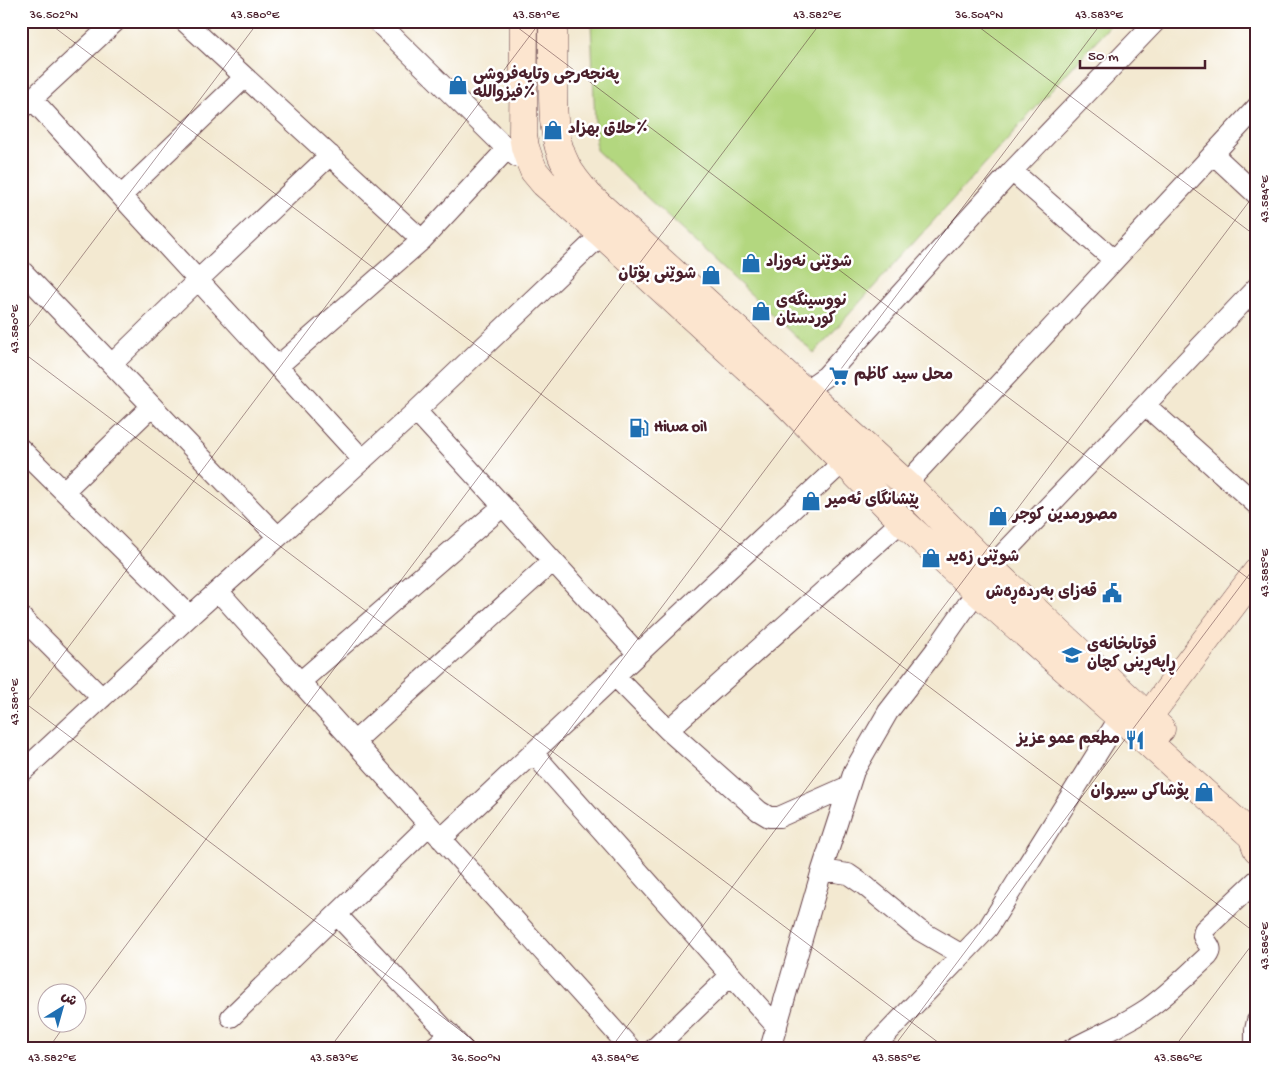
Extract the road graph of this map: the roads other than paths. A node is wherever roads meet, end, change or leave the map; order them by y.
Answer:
1 (184, 21) edge
2 (377, 21) edge
3 (524, 21) edge
4 (553, 21) edge
5 (1156, 21) edge
6 (112, 22) edge
7 (245, 77) junction
8 (27, 104) edge
9 (1257, 107) edge
10 (507, 149) junction
11 (1213, 154) junction
12 (330, 155) junction
13 (534, 170) junction
14 (1012, 171) junction
15 (1257, 195) edge
16 (121, 196) junction
17 (602, 234) junction
18 (422, 240) junction
19 (1114, 260) junction
20 (21, 270) edge
21 (198, 280) junction
22 (1257, 287) edge
23 (112, 364) junction
24 (278, 366) junction
25 (804, 391) junction
26 (1145, 405) junction
27 (152, 406) junction
28 (416, 411) junction
29 (21, 449) edge
30 (363, 460) junction
31 (844, 461) junction
32 (906, 484) junction
33 (64, 491) junction
34 (1257, 505) edge
35 (503, 506) junction
36 (902, 521) junction
37 (278, 537) junction
38 (553, 561) junction
39 (990, 568) junction
40 (1257, 572) edge
41 (218, 591) junction
42 (977, 591) junction
43 (190, 616) junction
44 (21, 617) edge
45 (638, 654) junction
46 (615, 676) junction
47 (300, 682) junction
48 (102, 698) junction
49 (1120, 717) junction
50 (1148, 717) junction
51 (668, 730) junction
52 (354, 742) junction
53 (533, 753) junction
54 (21, 773) edge
55 (849, 786) junction
56 (1257, 816) edge
57 (435, 832) junction
58 (1257, 849) edge
59 (822, 870) junction
60 (1257, 880) edge
61 (337, 915) junction
62 (962, 955) junction
63 (731, 975) junction
64 (232, 1016) dead end
65 (1257, 1021) edge
66 (777, 1027) junction
67 (450, 1034) junction
68 (432, 1049) edge
69 (464, 1049) edge
70 (631, 1049) edge
71 (654, 1049) edge
72 (770, 1049) edge
73 (872, 1049) edge
74 (1072, 1049) edge
75 (1255, 1049) edge

1 - 7 street
2 - 10 street
3 - 13 main road
4 - 25 main road
5 - 14 street
6 - 8 street
7 - 12 street
7 - 16 street
8 - 16 street
9 - 11 street
10 - 13 street
10 - 18 street
11 - 15 street
11 - 19 street
12 - 18 street
12 - 21 street
13 - 17 main road
14 - 19 street
14 - 25 street
16 - 21 street
17 - 28 street
17 - 31 main road
18 - 24 street
19 - 32 street
20 - 23 street
21 - 23 street
21 - 24 street
22 - 26 street
23 - 27 street
24 - 30 street
25 - 32 main road
26 - 34 street
26 - 39 street
27 - 33 street
27 - 37 street
28 - 30 street
28 - 35 street
29 - 33 street
30 - 37 street
31 - 36 main road
31 - 45 street
32 - 39 main road
33 - 43 street
35 - 38 street
35 - 47 street
36 - 42 main road
36 - 51 street
37 - 41 street
38 - 45 street
38 - 52 street
39 - 42 street
39 - 50 main road
40 - 50 main road
41 - 43 street
41 - 47 street
42 - 49 main road
42 - 55 street
43 - 48 street
44 - 48 street
45 - 46 street
46 - 51 street
46 - 53 street
47 - 52 street
48 - 54 street
49 - 58 main road
49 - 62 street
50 - 56 main road
51 - 55 street
52 - 57 street
53 - 57 street
53 - 63 street
55 - 59 street
57 - 61 street
57 - 70 street
59 - 62 street
59 - 66 street
60 - 74 street
61 - 64 street
61 - 67 street
62 - 73 street
63 - 66 street
63 - 71 street
65 - 75 street
66 - 72 street
67 - 68 street
67 - 69 street

